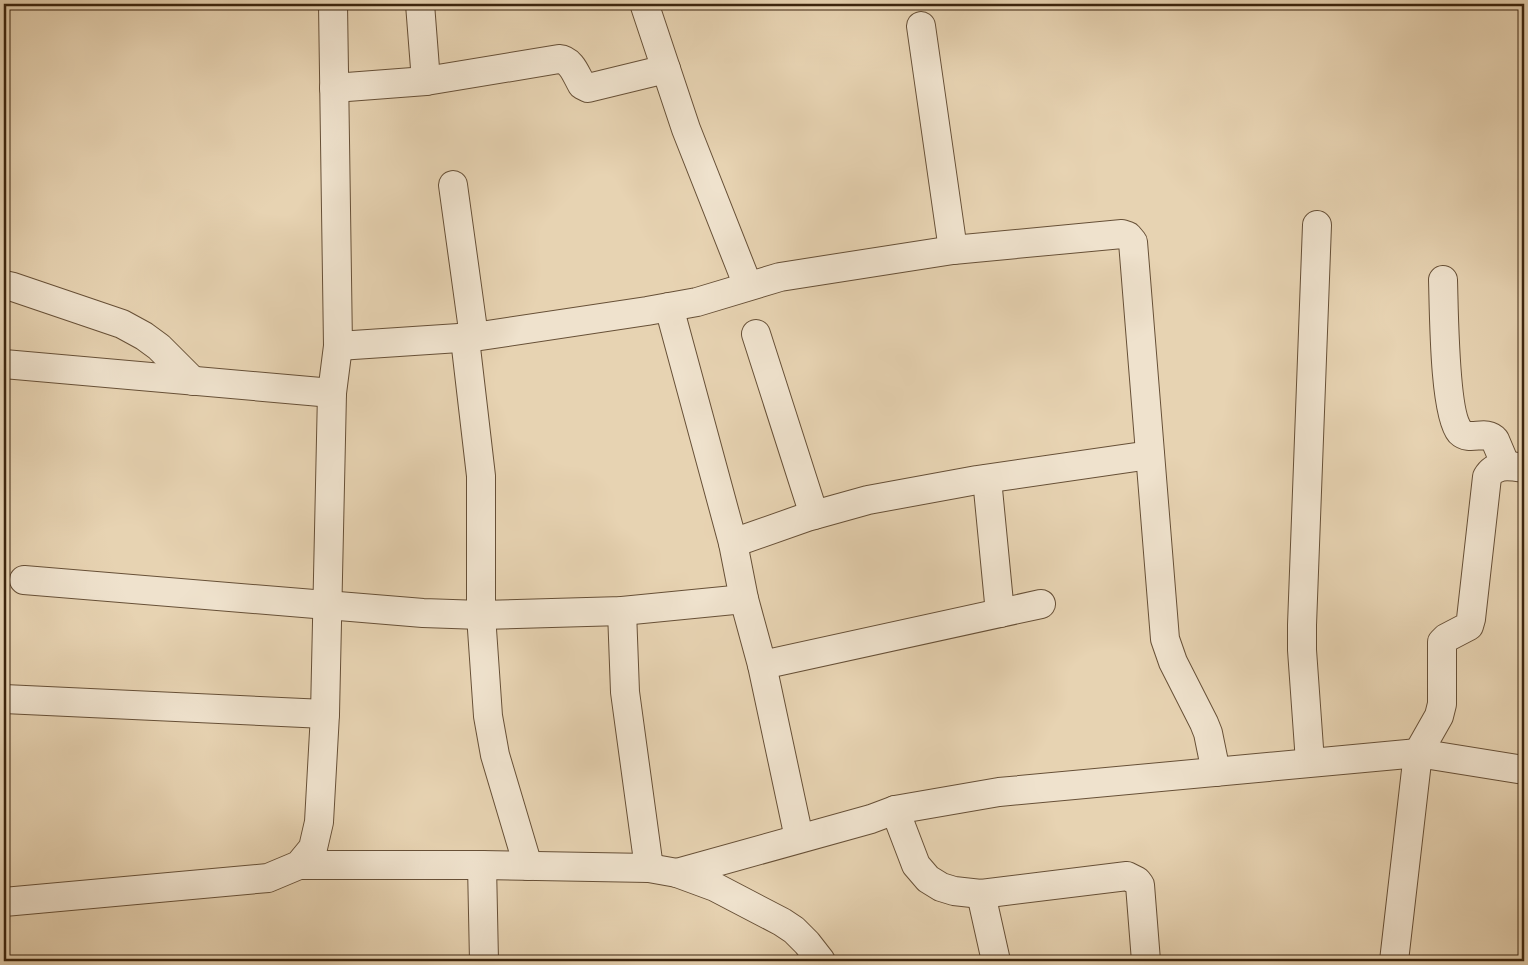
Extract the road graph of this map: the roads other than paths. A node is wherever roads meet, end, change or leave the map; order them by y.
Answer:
1 (333, 4) edge
2 (420, 4) edge
3 (645, 6) dead end
4 (920, 26) dead end
5 (666, 69) junction
6 (426, 81) junction
7 (334, 88) junction
8 (453, 185) dead end
9 (1317, 224) dead end
10 (953, 250) junction
11 (1443, 280) dead end
12 (4, 285) edge
13 (748, 286) junction
14 (670, 307) junction
15 (756, 334) dead end
16 (469, 338) junction
17 (338, 346) junction
18 (4, 364) edge
19 (193, 381) junction
20 (332, 393) junction
21 (1150, 454) junction
22 (1515, 467) edge
23 (987, 479) junction
24 (814, 515) junction
25 (733, 544) junction
26 (24, 580) dead end
27 (744, 599) junction
28 (1041, 604) dead end
29 (327, 605) junction
30 (622, 611) junction
31 (1000, 613) junction
32 (481, 615) junction
33 (762, 665) junction
34 (4, 699) edge
35 (325, 714) junction
36 (1418, 753) junction
37 (1310, 762) junction
38 (1524, 770) edge
39 (1216, 772) junction
40 (895, 810) junction
41 (799, 838) junction
42 (298, 865) junction
43 (482, 865) junction
44 (528, 866) junction
45 (649, 868) junction
46 (677, 873) junction
47 (981, 894) junction
48 (4, 902) edge
49 (484, 961) edge
50 (821, 961) edge
51 (996, 961) edge
52 (1146, 961) edge
53 (1394, 961) edge

1 - 7 street
2 - 6 street
3 - 5 street
4 - 10 street
5 - 6 street
5 - 13 street
6 - 7 street
7 - 17 street
8 - 16 street
9 - 37 street
10 - 13 street
10 - 21 street
11 - 22 street
12 - 19 street
13 - 14 street
14 - 16 street
14 - 25 street
15 - 24 street
16 - 17 street
16 - 32 street
17 - 20 street
18 - 19 street
19 - 20 street
20 - 29 street
21 - 23 street
21 - 39 street
22 - 36 street
23 - 24 street
23 - 31 street
24 - 25 street
25 - 27 street
26 - 29 street
27 - 30 street
27 - 33 street
28 - 31 street
29 - 32 street
29 - 35 street
30 - 32 street
30 - 45 street
31 - 33 street
32 - 44 street
33 - 41 street
34 - 35 street
35 - 42 street
36 - 37 street
36 - 38 street
36 - 53 street
37 - 39 street
39 - 40 street
40 - 41 street
40 - 47 street
41 - 46 street
42 - 43 street
42 - 48 street
43 - 44 street
43 - 49 street
44 - 45 street
45 - 46 street
46 - 50 street
47 - 51 street
47 - 52 street

